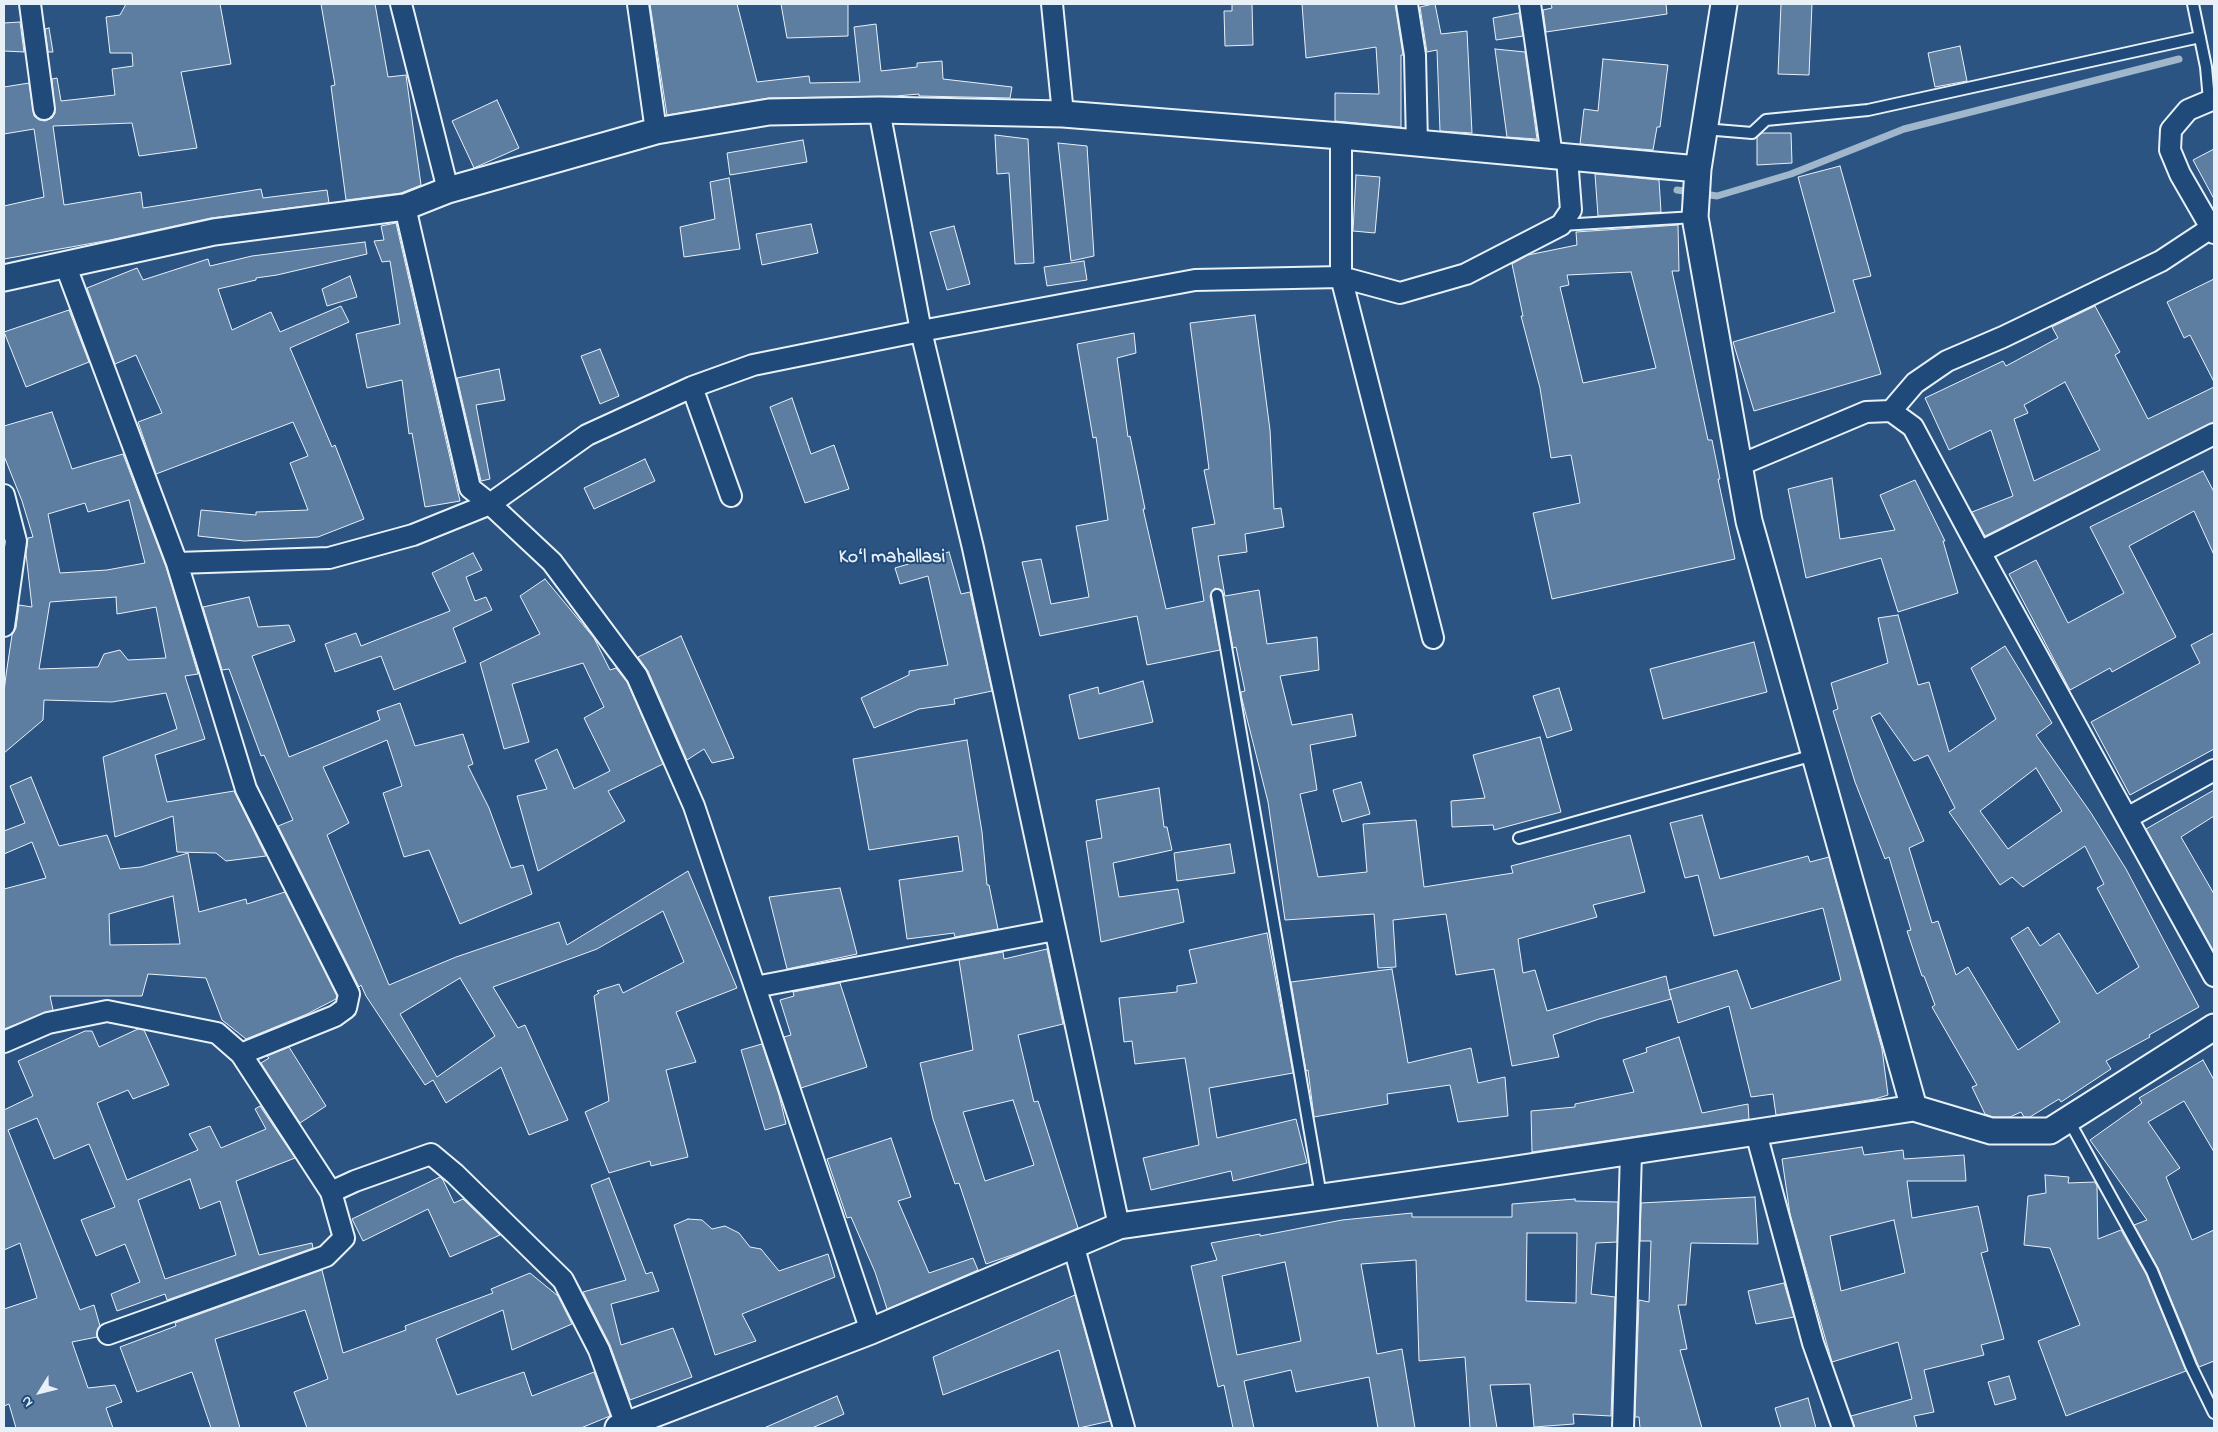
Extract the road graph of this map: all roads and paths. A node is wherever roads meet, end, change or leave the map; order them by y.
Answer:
1 (30, 4) edge
2 (402, 4) edge
3 (638, 4) edge
4 (1052, 4) edge
5 (1407, 4) edge
6 (1530, 4) edge
7 (1724, 4) edge
8 (2193, 4) edge
9 (2200, 37) junction
10 (2212, 99) edge
11 (44, 109) dead end
12 (879, 110) junction
13 (1063, 114) junction
14 (1704, 129) junction
15 (656, 130) junction
16 (1341, 136) junction
17 (1417, 144) junction
18 (1559, 157) junction
19 (1698, 169) junction
20 (448, 190) junction
21 (405, 207) junction
22 (1695, 217) junction
23 (1561, 225) junction
24 (2213, 230) edge
25 (66, 264) junction
26 (1341, 277) junction
27 (4, 278) edge
28 (922, 331) junction
29 (692, 386) junction
30 (1891, 411) junction
31 (2214, 434) edge
32 (1740, 465) junction
33 (4, 495) edge
34 (731, 496) dead end
35 (490, 504) junction
36 (1980, 552) junction
37 (8, 562) edge
38 (178, 563) junction
39 (1217, 595) dead end
40 (4, 626) edge
41 (1432, 638) dead end
42 (1815, 755) junction
43 (2214, 770) edge
44 (2127, 818) junction
45 (1519, 838) dead end
46 (1055, 930) junction
47 (2214, 976) edge
48 (755, 987) junction
49 (2214, 1027) edge
50 (4, 1042) edge
51 (241, 1054) junction
52 (1914, 1108) junction
53 (2068, 1119) junction
54 (1756, 1132) junction
55 (1630, 1152) junction
56 (331, 1192) junction
57 (1321, 1197) junction
58 (1119, 1226) junction
59 (1073, 1244) junction
60 (871, 1331) junction
61 (108, 1334) dead end
62 (2214, 1413) edge
63 (622, 1426) edge
64 (1124, 1428) edge
65 (1623, 1428) edge
66 (1843, 1428) edge

1 - 11 street
2 - 20 street
3 - 15 street
4 - 13 street
5 - 17 street
6 - 18 street
7 - 14 street
8 - 9 lane
9 - 10 lane
9 - 14 lane
10 - 24 street
12 - 13 street
12 - 15 street
12 - 28 street
13 - 16 street
14 - 19 street
15 - 20 street
16 - 17 street
16 - 26 street
17 - 18 street
18 - 19 street
18 - 23 street
19 - 22 street
20 - 21 street
21 - 25 street
21 - 35 street
22 - 23 lane
22 - 32 street
23 - 26 street
24 - 30 street
25 - 27 street
25 - 38 street
26 - 28 street
26 - 41 street
28 - 29 street
28 - 46 street
29 - 34 street
29 - 35 street
30 - 32 street
30 - 36 street
31 - 36 street
32 - 42 street
33 - 37 street
35 - 38 street
35 - 48 street
36 - 44 street
37 - 40 street
38 - 51 street
39 - 57 lane
42 - 45 lane
42 - 52 street
43 - 44 street
44 - 47 street
46 - 48 street
46 - 58 street
48 - 60 street
49 - 53 street
50 - 51 street
51 - 56 street
52 - 53 street
52 - 54 street
53 - 62 lane
54 - 55 street
54 - 66 street
55 - 57 street
55 - 65 street
56 - 61 street
56 - 63 street
57 - 58 street
58 - 59 street
59 - 60 street
59 - 64 street
60 - 63 street

